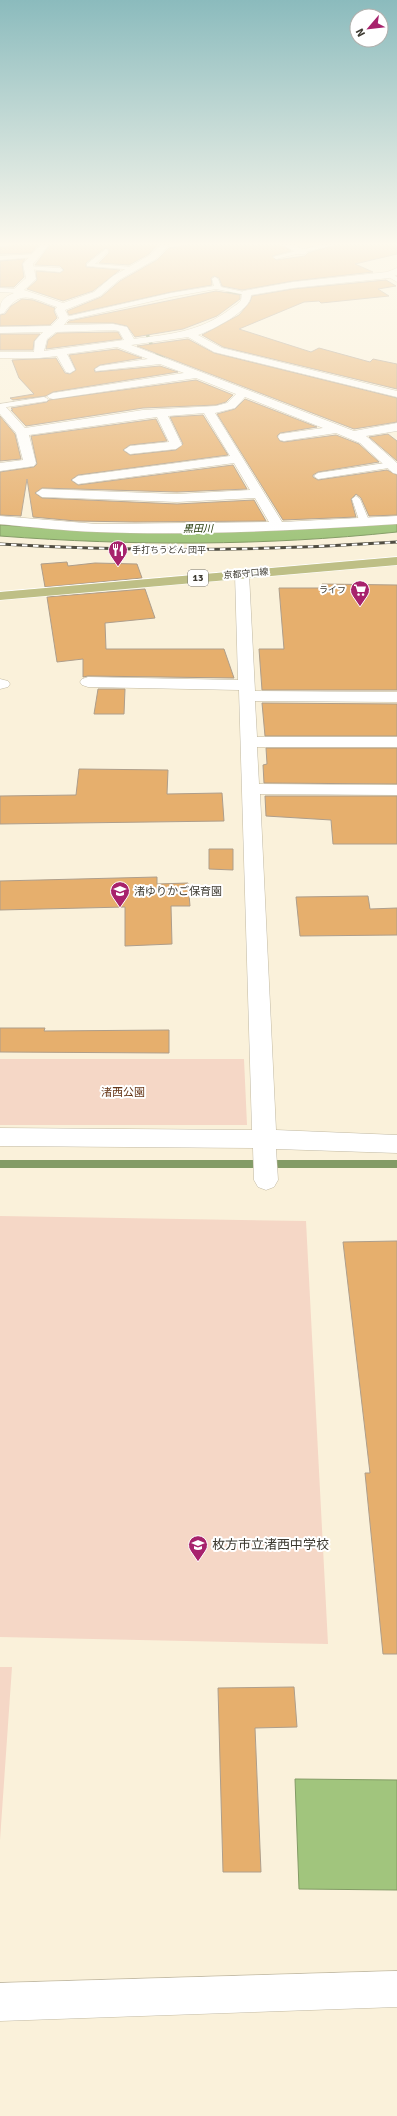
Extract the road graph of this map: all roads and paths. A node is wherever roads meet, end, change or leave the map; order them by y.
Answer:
1 (38, 344) edge
2 (125, 344) joint
3 (205, 344) edge
4 (61, 352) junction
5 (0, 355) edge
6 (39, 355) junction
7 (161, 361) junction
8 (70, 370) dead end
9 (197, 375) junction
10 (118, 387) junction
11 (243, 393) junction
12 (397, 394) edge
13 (51, 397) joint
14 (0, 407) edge
15 (208, 410) junction
16 (160, 413) junction
17 (144, 414) junction
18 (397, 427) edge
19 (6, 429) dead end
20 (338, 429) junction
21 (20, 430) junction
22 (353, 435) junction
23 (284, 437) dead end
24 (130, 450) dead end
25 (238, 459) junction
26 (0, 467) edge
27 (394, 467) edge
28 (163, 469) junction
29 (318, 476) dead end
30 (78, 480) dead end
31 (173, 489) junction
32 (42, 493) dead end
33 (258, 494) junction
34 (356, 499) dead end
35 (0, 520) edge
36 (397, 520) edge
37 (364, 523) junction
38 (278, 526) junction
39 (397, 561) edge
40 (242, 574) junction
41 (0, 596) edge
42 (88, 682) dead end
43 (247, 691) junction
44 (397, 696) edge
45 (249, 742) junction
46 (397, 742) edge
47 (251, 789) junction
48 (397, 790) edge
49 (0, 1137) edge
50 (397, 1144) edge
51 (265, 1145) junction
52 (266, 1180) dead end
53 (397, 1989) edge
54 (0, 2002) edge

1 - 6 street
2 - 4 street
2 - 7 street
3 - 12 street
4 - 6 street
4 - 8 street
5 - 6 street
7 - 9 street
7 - 10 street
9 - 10 street
9 - 11 street
10 - 13 street
10 - 17 street
11 - 15 street
11 - 20 street
13 - 14 lane
14 - 21 street
15 - 16 street
15 - 25 street
16 - 17 street
16 - 24 street
17 - 21 street
18 - 22 street
19 - 21 street
20 - 22 street
20 - 23 street
21 - 26 street
22 - 27 street
25 - 28 street
25 - 33 street
27 - 29 lane
28 - 30 street
28 - 31 street
31 - 32 street
31 - 33 street
33 - 38 street
34 - 37 lane
35 - 38 street
36 - 37 street
37 - 38 street
39 - 40 main road, 京都守口線 / 13
40 - 41 main road, 京都守口線 / 13
40 - 43 street
42 - 43 street
43 - 44 street
43 - 45 street
45 - 46 street
45 - 47 street
47 - 48 street
47 - 51 street
49 - 51 street
50 - 51 street
51 - 52 street
53 - 54 street

